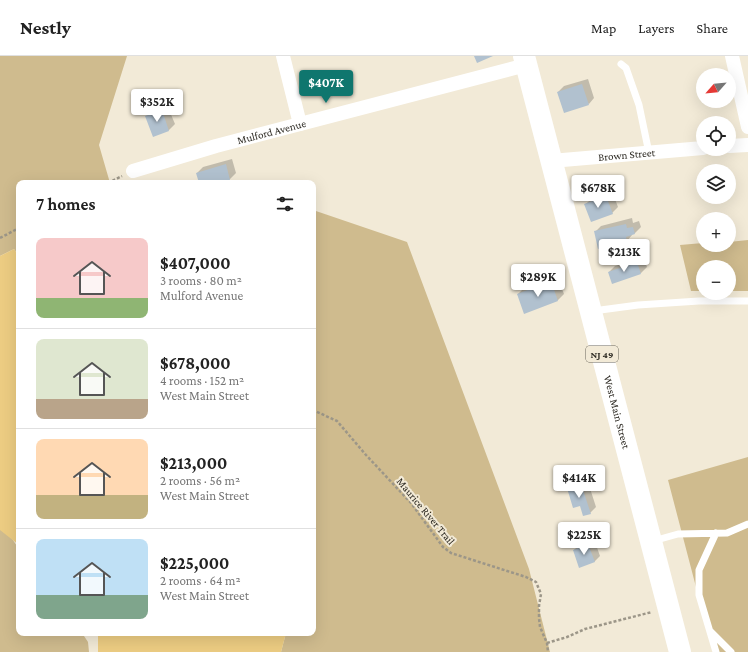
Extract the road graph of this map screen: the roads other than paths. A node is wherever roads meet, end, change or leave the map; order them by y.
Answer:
1 (283, 56) edge
2 (732, 56) edge
3 (525, 61) edge
4 (621, 64) dead end
5 (300, 124) junction
6 (748, 127) edge
7 (748, 145) edge
8 (736, 146) edge
9 (696, 149) edge
10 (649, 152) junction
11 (551, 161) junction
12 (133, 171) dead end
13 (748, 301) edge
14 (590, 312) junction
15 (748, 524) edge
16 (716, 533) junction
17 (651, 542) junction
18 (709, 631) junction
19 (680, 652) edge
20 (716, 652) edge
21 (731, 652) edge

1 - 5 street
2 - 6 street
3 - 5 street, Mulford Avenue
3 - 11 highway, West Main Street / NJ 49
4 - 10 lane
5 - 12 street, Mulford Avenue
7 - 8 street
9 - 10 street, Brown Street
10 - 11 street, Brown Street
11 - 14 highway, West Main Street / NJ 49
13 - 14 lane
14 - 17 highway, West Main Street / NJ 49
15 - 16 lane
16 - 17 lane
16 - 18 lane
17 - 19 highway, West Main Street / NJ 49
18 - 20 lane
18 - 21 lane

